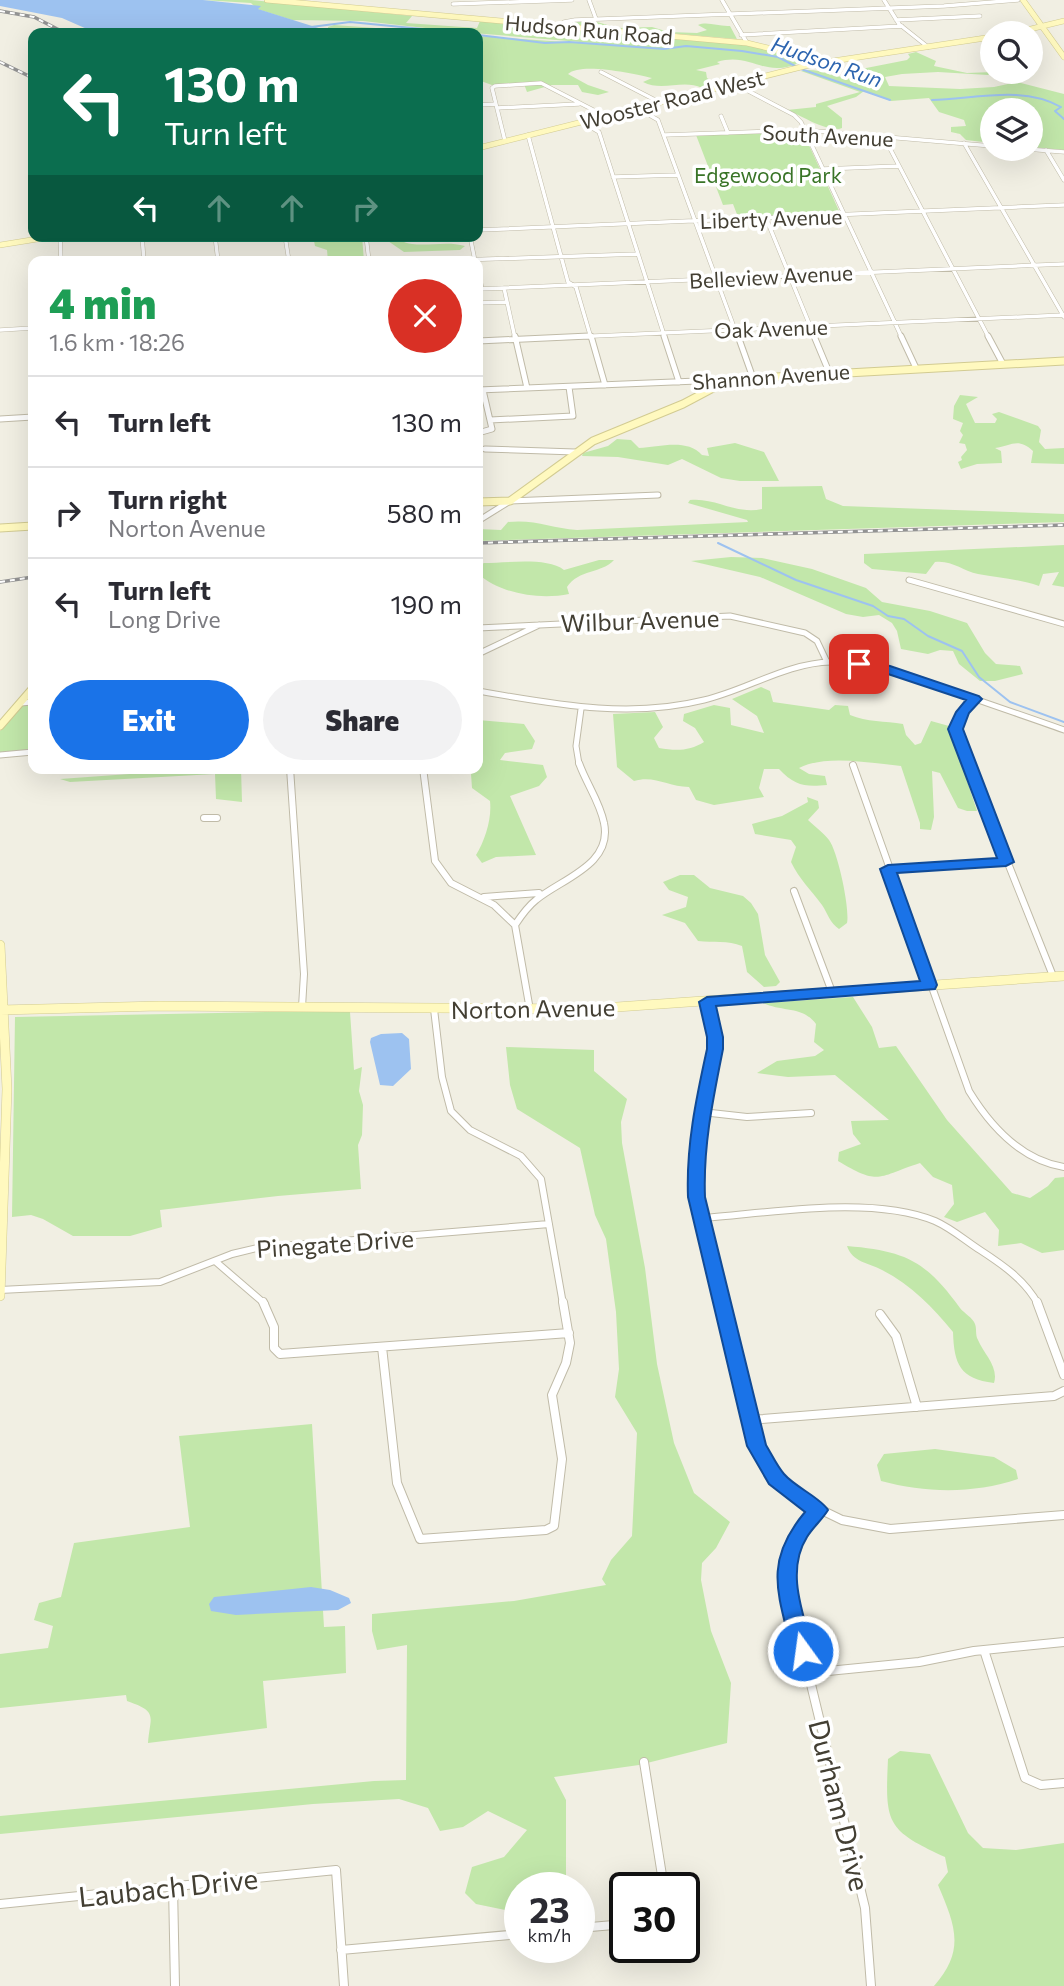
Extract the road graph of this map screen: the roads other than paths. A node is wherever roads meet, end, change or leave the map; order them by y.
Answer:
1 (267, 0) edge
2 (572, 0) edge
3 (589, 0) edge
4 (722, 0) edge
5 (884, 0) edge
6 (1021, 0) edge
7 (300, 2) edge
8 (454, 2) edge
9 (889, 8) junction
10 (729, 14) junction
11 (441, 16) junction
12 (980, 16) dead end
13 (596, 19) junction
14 (896, 20) junction
15 (1037, 21) edge
16 (1064, 21) edge
17 (902, 26) junction
18 (557, 27) junction
19 (1043, 27) edge
20 (1043, 28) edge
21 (741, 35) junction
22 (980, 39) edge
23 (747, 43) junction
24 (928, 47) junction
25 (1064, 57) edge
26 (827, 62) junction
27 (601, 72) dead end
28 (733, 83) junction
29 (659, 102) junction
30 (580, 104) junction
31 (483, 105) edge
32 (496, 106) junction
33 (637, 108) junction
34 (605, 116) junction
35 (721, 116) dead end
36 (582, 122) junction
37 (804, 130) junction
38 (728, 133) junction
39 (528, 135) junction
40 (664, 135) junction
41 (884, 136) junction
42 (505, 141) junction
43 (964, 143) junction
44 (980, 145) edge
45 (483, 147) edge
46 (1043, 150) edge
47 (1046, 150) junction
48 (1064, 152) edge
49 (900, 166) junction
50 (823, 169) junction
51 (678, 174) junction
52 (614, 177) junction
53 (1064, 180) edge
54 (1064, 205) edge
55 (1002, 208) junction
56 (923, 211) junction
57 (845, 215) junction
58 (766, 218) junction
59 (695, 221) junction
60 (629, 224) junction
61 (553, 227) junction
62 (483, 230) edge
63 (28, 241) edge
64 (0, 246) edge
65 (638, 254) junction
66 (561, 255) junction
67 (483, 260) edge
68 (1064, 264) edge
69 (1035, 265) junction
70 (953, 268) junction
71 (871, 272) junction
72 (789, 275) junction
73 (716, 279) junction
74 (647, 282) junction
75 (573, 285) junction
76 (504, 288) junction
77 (483, 289) edge
78 (507, 302) junction
79 (483, 303) edge
80 (1064, 316) edge
81 (979, 319) junction
82 (895, 323) junction
83 (810, 326) junction
84 (28, 328) edge
85 (734, 329) junction
86 (0, 330) edge
87 (663, 333) junction
88 (590, 336) junction
89 (515, 340) junction
90 (483, 341) edge
91 (1064, 361) edge
92 (1003, 364) junction
93 (916, 368) junction
94 (829, 372) junction
95 (753, 378) junction
96 (722, 380) junction
97 (679, 382) junction
98 (605, 385) junction
99 (569, 387) junction
100 (527, 388) junction
101 (483, 390) edge
102 (483, 399) edge
103 (28, 417) edge
104 (0, 419) edge
105 (490, 420) junction
106 (483, 432) edge
107 (485, 449) dead end
108 (575, 452) junction
109 (658, 495) dead end
110 (510, 501) junction
111 (483, 502) edge
112 (483, 518) edge
113 (28, 526) edge
114 (0, 528) edge
115 (909, 580) dead end
116 (540, 624) junction
117 (1064, 624) edge
118 (483, 628) edge
119 (483, 652) edge
120 (827, 662) junction
121 (483, 692) edge
122 (28, 694) edge
123 (975, 699) junction
124 (28, 702) edge
125 (20, 703) junction
126 (581, 709) junction
127 (0, 726) edge
128 (1064, 730) edge
129 (28, 752) edge
130 (0, 755) edge
131 (853, 765) dead end
132 (290, 774) edge
133 (424, 774) edge
134 (204, 818) dead end
135 (217, 818) dead end
136 (1006, 862) junction
137 (888, 869) junction
138 (544, 891) junction
139 (794, 891) dead end
140 (475, 896) junction
141 (515, 925) junction
142 (0, 944) edge
143 (1054, 976) junction
144 (1064, 976) edge
145 (929, 985) junction
146 (832, 992) junction
147 (707, 1002) junction
148 (302, 1007) junction
149 (433, 1009) junction
150 (3, 1010) edge
151 (530, 1010) junction
152 (702, 1112) junction
153 (811, 1113) dead end
154 (1064, 1167) edge
155 (702, 1218) junction
156 (549, 1224) junction
157 (215, 1261) junction
158 (0, 1290) edge
159 (0, 1296) edge
160 (880, 1314) dead end
161 (569, 1333) junction
162 (382, 1348) junction
163 (1064, 1375) edge
164 (1063, 1393) edge
165 (917, 1407) junction
166 (750, 1420) junction
167 (818, 1510) junction
168 (1064, 1515) edge
169 (1064, 1642) edge
170 (984, 1650) junction
171 (808, 1673) junction
172 (644, 1762) dead end
173 (1064, 1783) edge
174 (661, 1872) edge
175 (173, 1886) junction
176 (0, 1903) edge
177 (504, 1935) edge
178 (341, 1950) junction
179 (175, 1986) edge
180 (344, 1986) edge
181 (871, 1986) edge

1 - 7 main road, Hudson Run Road
2 - 8 street
3 - 13 street
4 - 10 street
5 - 9 street
6 - 9 street
6 - 15 main road
7 - 11 main road, Hudson Run Road
8 - 11 street
9 - 10 street
9 - 14 street
10 - 13 street
10 - 21 street
11 - 18 main road, Hudson Run Road
12 - 14 street
13 - 18 street
14 - 17 street
16 - 19 main road
17 - 21 street
17 - 24 street
18 - 23 main road, Hudson Run Road
20 - 25 main road
21 - 23 street
22 - 24 main road, Wooster Road West
23 - 26 main road, Hudson Run Road
24 - 26 main road, Wooster Road West
26 - 28 main road, Wooster Road West
27 - 29 street
28 - 29 main road, Wooster Road West
28 - 37 street
29 - 33 main road, Wooster Road West
30 - 32 street
30 - 32 street
30 - 34 street
31 - 32 street
32 - 42 street
33 - 34 main road, Wooster Road West
33 - 40 street
34 - 36 main road, Wooster Road West
35 - 38 street
36 - 39 main road, Wooster Road West
36 - 52 street
37 - 38 street, South Avenue
37 - 41 street, South Avenue
37 - 50 street
38 - 40 street, South Avenue
39 - 42 main road, Wooster Road West
39 - 61 street
40 - 51 street
41 - 43 street, South Avenue
41 - 49 street
42 - 45 main road, Wooster Road West
43 - 44 street, South Avenue
43 - 55 street
46 - 47 street
47 - 48 street
47 - 53 street
49 - 50 street
49 - 56 street
50 - 57 street
51 - 52 street
51 - 59 street
52 - 60 street
54 - 55 street, Liberty Avenue
55 - 56 street, Liberty Avenue
55 - 69 street
56 - 57 street, Liberty Avenue
56 - 70 street
57 - 58 street, Liberty Avenue
57 - 71 street
58 - 59 street, Liberty Avenue
58 - 72 street
59 - 60 street, Liberty Avenue
59 - 73 street
60 - 61 street, Liberty Avenue
60 - 65 street
61 - 62 street, Liberty Avenue
61 - 66 street
63 - 64 main road
65 - 66 street
65 - 74 street
66 - 67 street
66 - 75 street
68 - 69 street, Belleview Avenue
69 - 70 street, Belleview Avenue
69 - 80 street
70 - 71 street, Belleview Avenue
70 - 81 street
71 - 72 street, Belleview Avenue
71 - 82 street
72 - 73 street, Belleview Avenue
72 - 83 street
73 - 74 street, Belleview Avenue
73 - 85 street
74 - 75 street, Belleview Avenue
74 - 87 street
75 - 76 street, Belleview Avenue
75 - 88 street
76 - 77 street, Belleview Avenue
76 - 78 street
78 - 79 street
78 - 89 street
80 - 81 street, Oak Avenue
81 - 82 street, Oak Avenue
81 - 92 street
82 - 83 street, Oak Avenue
82 - 93 street
83 - 85 street, Oak Avenue
83 - 94 street
84 - 86 street
85 - 87 street, Oak Avenue
85 - 95 street
87 - 88 street, Oak Avenue
87 - 97 street
88 - 89 street, Oak Avenue
88 - 98 street
89 - 90 street, Oak Avenue
89 - 100 street
91 - 92 main road, Shannon Avenue
92 - 93 main road, Shannon Avenue
93 - 94 main road, Shannon Avenue
94 - 95 main road, Shannon Avenue
95 - 96 main road, Shannon Avenue
96 - 97 street, Shannon Avenue
96 - 108 main road
97 - 98 street, Shannon Avenue
98 - 99 street, Shannon Avenue
99 - 100 street, Shannon Avenue
99 - 105 street
100 - 101 street, Shannon Avenue
102 - 105 street
103 - 104 street
105 - 106 street
107 - 108 street
108 - 110 main road
109 - 110 street
110 - 111 main road
110 - 112 street
113 - 114 main road
115 - 117 street
116 - 118 street, Wilbur Avenue
116 - 119 street
116 - 120 street, Wilbur Avenue
120 - 123 street
120 - 126 street
121 - 126 street
122 - 125 main road
123 - 128 street
123 - 136 street
124 - 125 street
125 - 127 main road
126 - 138 street
129 - 130 street
131 - 137 street
132 - 148 street
133 - 140 street
134 - 135 street
136 - 137 street
136 - 143 street
137 - 145 street
138 - 140 street
138 - 141 street
139 - 146 street
140 - 141 street
141 - 151 street
142 - 150 main road
143 - 144 main road, Norton Avenue
143 - 145 main road, Norton Avenue
145 - 146 main road, Norton Avenue
145 - 154 street
146 - 147 main road, Norton Avenue
147 - 151 main road, Norton Avenue
147 - 152 street
148 - 149 main road, Norton Avenue
148 - 150 main road, Norton Avenue
149 - 151 main road, Norton Avenue
149 - 156 street
150 - 158 main road
152 - 153 street
152 - 155 street
155 - 163 street
155 - 166 street
156 - 157 street, Pinegate Drive
156 - 161 street
157 - 158 street, Pinegate Drive
157 - 162 street
158 - 159 main road
160 - 165 street
161 - 162 street
161 - 162 street
164 - 165 street
165 - 166 street
166 - 167 street
167 - 168 street
167 - 171 street, Durham Drive
169 - 170 street
170 - 171 street
170 - 173 street
171 - 181 street, Durham Drive
172 - 174 street
175 - 176 street, Laubach Drive
175 - 178 street, Laubach Drive
175 - 179 street
177 - 178 street
178 - 180 street

